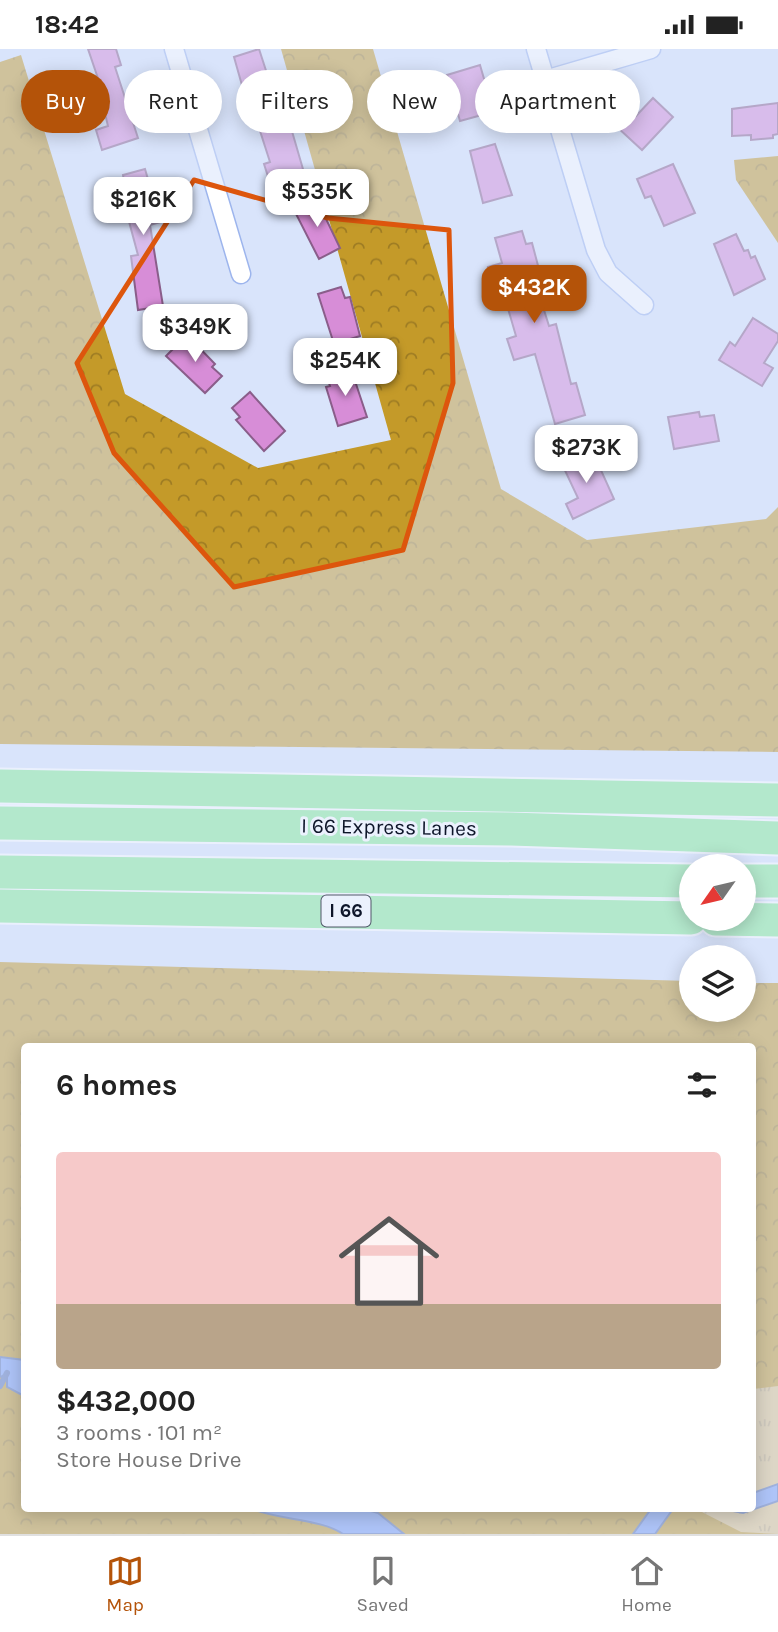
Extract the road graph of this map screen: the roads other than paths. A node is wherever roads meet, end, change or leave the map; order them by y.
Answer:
1 (174, 49) edge
2 (536, 49) edge
3 (651, 49) edge
4 (542, 70) edge
5 (579, 70) edge
6 (561, 133) edge
7 (241, 274) dead end
8 (644, 305) dead end
9 (0, 786) edge
10 (778, 800) edge
11 (0, 823) edge
12 (778, 838) edge
13 (0, 872) edge
14 (679, 881) edge
15 (756, 881) edge
16 (778, 881) edge
17 (0, 906) edge
18 (679, 918) edge
19 (756, 920) edge
20 (778, 920) edge

1 - 7 street
2 - 4 street
3 - 5 street
6 - 8 street
9 - 10 highway
11 - 12 highway, I 66 Express Lanes
13 - 14 highway
15 - 16 highway
17 - 18 highway, I 66
19 - 20 highway

